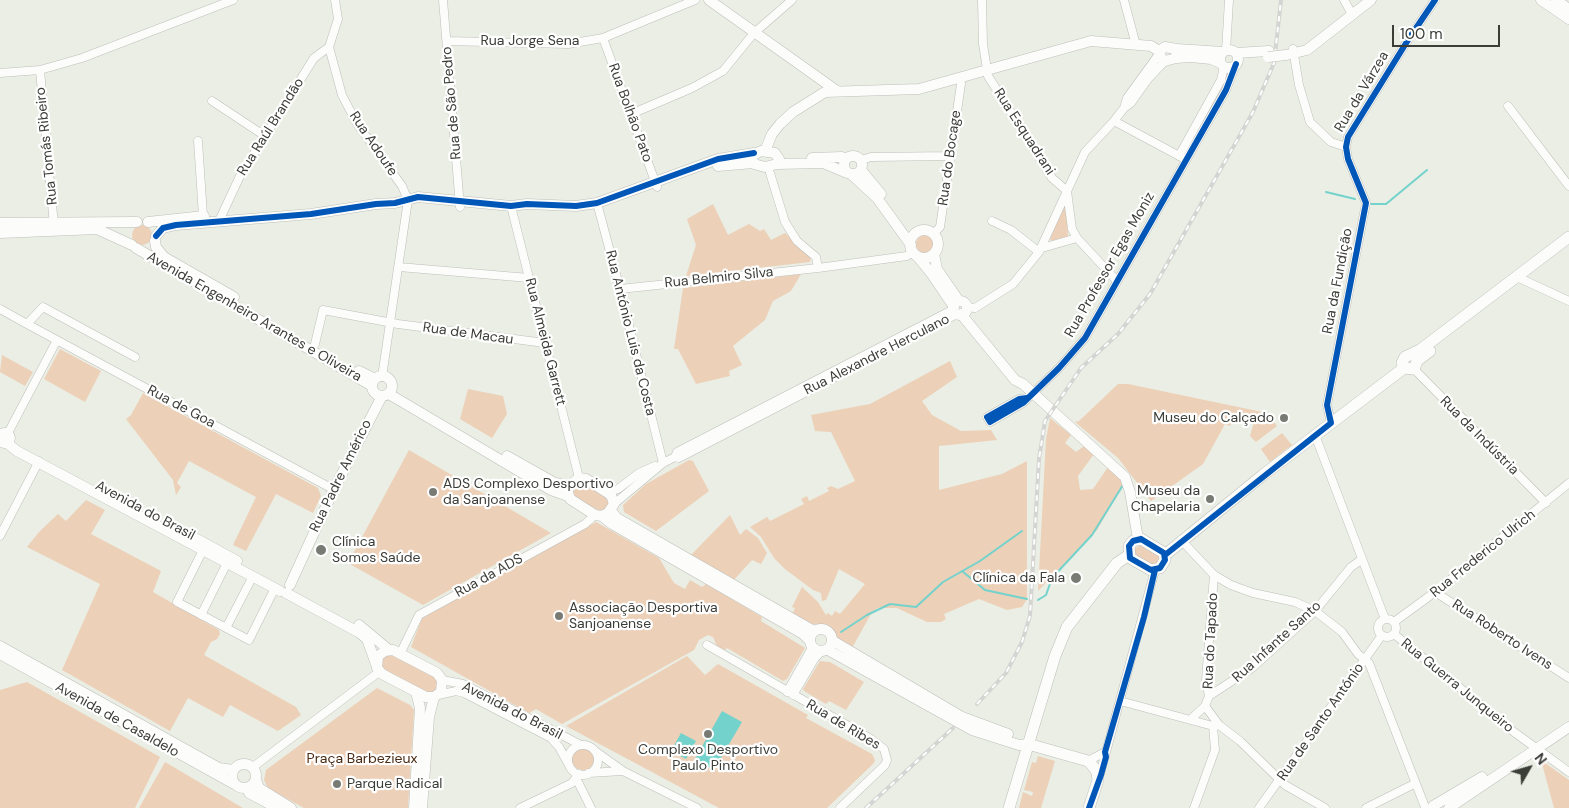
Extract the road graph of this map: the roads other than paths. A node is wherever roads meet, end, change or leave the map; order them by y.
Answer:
1 (233, 0) edge
2 (336, 0) edge
3 (443, 0) edge
4 (695, 0) edge
5 (709, 0) edge
6 (792, 0) edge
7 (982, 0) edge
8 (1124, 0) edge
9 (1229, 0) edge
10 (1360, 0) edge
11 (1371, 0) edge
12 (1435, 0) edge
13 (1541, 0) edge
14 (1556, 0) edge
15 (1348, 8) edge
16 (1569, 8) edge
17 (1569, 19) edge
18 (754, 33) junction
19 (603, 38) junction
20 (447, 41) junction
21 (1136, 45) junction
22 (329, 47) junction
23 (1289, 52) junction
24 (1177, 54) junction
25 (1161, 55) junction
26 (1232, 56) junction
27 (1223, 65) junction
28 (40, 70) junction
29 (986, 70) junction
30 (0, 73) edge
31 (821, 78) junction
32 (960, 78) junction
33 (836, 91) junction
34 (825, 92) junction
35 (212, 101) dead end
36 (1508, 106) dead end
37 (631, 114) junction
38 (1114, 122) junction
39 (265, 136) junction
40 (198, 141) dead end
41 (1346, 147) junction
42 (765, 151) junction
43 (950, 156) junction
44 (1182, 157) junction
45 (753, 158) junction
46 (846, 159) junction
47 (778, 161) junction
48 (861, 165) junction
49 (770, 173) dead end
50 (849, 174) junction
51 (657, 185) junction
52 (1569, 186) edge
53 (1067, 190) junction
54 (408, 200) junction
55 (460, 204) junction
56 (514, 206) junction
57 (597, 206) junction
58 (203, 216) junction
59 (220, 218) junction
60 (992, 221) dead end
61 (142, 222) junction
62 (0, 223) edge
63 (54, 226) junction
64 (0, 233) edge
65 (915, 234) junction
66 (933, 234) junction
67 (1569, 237) edge
68 (155, 238) junction
69 (1077, 238) junction
70 (1569, 246) edge
71 (134, 247) junction
72 (1040, 250) junction
73 (914, 251) junction
74 (934, 254) junction
75 (399, 267) junction
76 (818, 268) junction
77 (529, 278) junction
78 (1520, 278) junction
79 (1116, 280) junction
80 (620, 289) junction
81 (1569, 301) edge
82 (0, 309) edge
83 (960, 309) junction
84 (391, 323) junction
85 (27, 324) junction
86 (57, 340) junction
87 (545, 343) junction
88 (315, 344) junction
89 (135, 357) dead end
90 (1412, 363) junction
91 (381, 387) junction
92 (1030, 396) junction
93 (1331, 423) junction
94 (1315, 435) junction
95 (4, 438) edge
96 (39, 462) junction
97 (660, 465) junction
98 (579, 478) junction
99 (1569, 482) edge
100 (332, 488) junction
101 (568, 491) junction
102 (609, 492) junction
103 (1546, 503) junction
104 (605, 511) junction
105 (0, 536) edge
106 (1138, 539) junction
107 (1180, 540) junction
108 (203, 550) junction
109 (1164, 554) junction
110 (1129, 555) junction
111 (1361, 560) junction
112 (227, 563) junction
113 (1156, 570) junction
114 (1214, 575) junction
115 (253, 576) junction
116 (284, 587) junction
117 (1435, 592) junction
118 (1315, 611) junction
119 (201, 615) junction
120 (1385, 619) junction
121 (1394, 622) junction
122 (226, 628) junction
123 (1394, 634) junction
124 (1382, 635) junction
125 (820, 644) junction
126 (707, 645) dead end
127 (0, 646) edge
128 (389, 650) junction
129 (0, 654) edge
130 (400, 654) junction
131 (1365, 659) junction
132 (377, 668) junction
133 (1569, 678) edge
134 (442, 680) junction
135 (416, 692) junction
136 (790, 694) junction
137 (436, 696) junction
138 (1208, 696) junction
139 (1120, 701) junction
140 (1204, 706) junction
141 (1191, 719) junction
142 (1216, 726) junction
143 (1569, 727) edge
144 (1028, 744) junction
145 (581, 745) junction
146 (1535, 749) junction
147 (594, 751) junction
148 (1105, 752) junction
149 (1088, 761) junction
150 (569, 765) junction
151 (253, 767) junction
152 (233, 770) junction
153 (624, 771) junction
154 (1569, 772) edge
155 (590, 773) junction
156 (578, 776) junction
157 (256, 780) junction
158 (1098, 780) junction
159 (1279, 780) junction
160 (234, 784) junction
161 (1414, 784) junction
162 (247, 788) junction
163 (1091, 807) edge
164 (1430, 807) edge
165 (277, 808) edge
166 (292, 808) edge
167 (414, 808) edge
168 (422, 808) edge
169 (520, 808) edge
170 (591, 808) edge
171 (697, 808) edge
172 (840, 808) edge
173 (1009, 808) edge
174 (1194, 808) edge
175 (1259, 808) edge
176 (1325, 808) edge
177 (1366, 808) edge
178 (1448, 808) edge

1 - 28 street
2 - 22 street
3 - 20 street, Rua de São Pedro
4 - 19 street, Rua Jorge Sena
5 - 18 street
6 - 18 street
7 - 29 street
8 - 21 street
9 - 26 street, Rua Professor Egas Moniz
10 - 15 street
11 - 15 street
12 - 41 street, Rua da Várzea
13 - 17 street
14 - 16 street
15 - 23 street
18 - 31 street
18 - 37 street
19 - 20 street, Rua Jorge Sena
19 - 37 street, Rua Bolhão Pato
20 - 55 street, Rua de São Pedro
21 - 25 street
21 - 29 street
22 - 39 street, Rua Raúl Brandão
22 - 54 street, Rua Adoufe
23 - 26 street
23 - 41 street
24 - 25 street
24 - 26 street
24 - 27 street
25 - 38 street, Rua Alexandre Herculano
26 - 27 street
26 - 27 street
26 - 44 street, Rua Professor Egas Moniz
27 - 44 street, Rua Professor Egas Moniz
28 - 30 street
28 - 63 street, Rua Tomás Ribeiro
29 - 32 street
29 - 53 street, Rua Esquadrani
31 - 33 street
31 - 34 street
32 - 33 street
32 - 43 street, Rua do Bocage
33 - 34 street
34 - 42 street
35 - 39 street
36 - 52 street
37 - 51 street, Rua Bolhão Pato
38 - 44 street
38 - 53 street, Rua Alexandre Herculano
39 - 59 street, Rua Raúl Brandão
40 - 58 street
41 - 93 street, Rua da Fundição
42 - 45 street
42 - 47 street
43 - 48 street
43 - 66 street, Rua do Bocage
44 - 79 street, Rua Professor Egas Moniz
45 - 47 street
45 - 51 street
46 - 47 street
46 - 48 street
46 - 50 street
47 - 50 street
48 - 50 street
48 - 65 street
49 - 76 street
50 - 73 street
51 - 57 street
53 - 69 street
53 - 72 street, Rua Alexandre Herculano
54 - 55 street
54 - 59 street
54 - 75 street, Rua Padre Américo
55 - 56 street
56 - 57 street
56 - 77 street, Rua Almeida Garrett
57 - 80 street, Rua António Luis da Costa
58 - 59 street
58 - 61 street
59 - 68 street
60 - 72 street
61 - 63 street
61 - 68 street
61 - 71 street
62 - 63 street
63 - 64 street
63 - 71 street, Avenida Engenheiro Arantes e Oliveira
65 - 66 street
65 - 73 street
66 - 74 street
67 - 78 main road
68 - 71 street
68 - 88 street, Avenida Engenheiro Arantes e Oliveira
69 - 72 street
69 - 79 street
70 - 78 main road
71 - 91 street, Avenida Engenheiro Arantes e Oliveira
72 - 83 street, Rua Alexandre Herculano
73 - 74 street
73 - 76 street, Rua Belmiro Silva
73 - 83 street
74 - 83 street
75 - 77 street
75 - 84 street, Rua Padre Américo
76 - 80 street, Rua Belmiro Silva
77 - 87 street, Rua Almeida Garrett
78 - 81 street
78 - 90 main road
79 - 92 street, Rua Professor Egas Moniz
80 - 97 street, Rua António Luis da Costa
82 - 85 street, Rua de Goa
83 - 92 street
83 - 97 street, Rua Alexandre Herculano
84 - 87 street, Rua de Macau
84 - 88 street, Rua de Macau
84 - 91 street, Rua Padre Américo
85 - 86 street, Rua de Goa
85 - 89 street
86 - 95 street
86 - 100 street, Rua de Goa
87 - 98 street, Rua Almeida Garrett
88 - 91 street, Avenida Engenheiro Arantes e Oliveira
90 - 93 main road
90 - 103 street, Rua da Indústria
91 - 100 street, Rua Padre Américo
91 - 101 street, Avenida Engenheiro Arantes e Oliveira
92 - 92 street, Rua Professor Egas Moniz
92 - 106 street
93 - 94 main road
94 - 107 main road
94 - 111 street
95 - 96 street, Avenida do Brasil
95 - 116 street, Avenida do Brasil
96 - 105 street
96 - 108 street, Avenida do Brasil
97 - 102 street, Rua Alexandre Herculano
97 - 104 street, Rua Alexandre Herculano
98 - 101 street
98 - 102 street
99 - 103 street, Rua Frederico Ulrich
100 - 116 street, Rua Padre Américo
101 - 104 street, Avenida Engenheiro Arantes e Oliveira
102 - 104 street
103 - 117 street, Rua Frederico Ulrich
104 - 125 street, Avenida Engenheiro Arantes e Oliveira
104 - 130 street, Rua da ADS
106 - 109 main road
106 - 110 main road
107 - 109 main road
107 - 114 street
108 - 112 street, Avenida do Brasil
108 - 119 street, Avenida do Brasil
109 - 113 main road
110 - 113 main road
110 - 144 main road
111 - 118 street, Rua Infante Santo
111 - 120 street
112 - 115 street, Avenida do Brasil
112 - 119 street
113 - 139 street
114 - 118 street
114 - 138 street, Rua do Tapado
115 - 116 street, Avenida do Brasil
115 - 122 street
116 - 122 street, Avenida do Brasil
116 - 128 street, Avenida do Brasil
116 - 132 street, Avenida do Brasil
117 - 121 street, Rua Frederico Ulrich
117 - 133 street, Rua Roberto Ivens
118 - 131 street
118 - 138 street, Rua Infante Santo
119 - 122 street, Avenida do Brasil
120 - 121 street
120 - 124 street
121 - 123 street
123 - 124 street
123 - 146 street, Rua Guerra Junqueiro
124 - 131 street, Rua de Santo António
125 - 136 street
125 - 144 street, Avenida Engenheiro Arantes e Oliveira
126 - 136 street, Rua de Ribes
127 - 152 street, Avenida de Casaldelo
128 - 130 street, Avenida do Brasil
128 - 132 street
129 - 160 street, Avenida de Casaldelo
130 - 134 street, Avenida do Brasil
131 - 159 street, Rua de Santo António
131 - 161 street
132 - 135 street, Avenida do Brasil
132 - 151 street
134 - 137 street, Avenida do Brasil
134 - 145 street, Avenida do Brasil
135 - 137 street, Avenida do Brasil
135 - 167 street
136 - 172 street, Rua de Ribes
137 - 150 street, Avenida do Brasil
137 - 168 street
138 - 140 street, Rua do Tapado
139 - 141 street
139 - 148 street
140 - 141 street
140 - 142 street
141 - 142 street
142 - 159 street
142 - 174 street
143 - 146 street
144 - 149 main road, Avenida Engenheiro Arantes e Oliveira
144 - 173 main road
145 - 147 street, Avenida do Brasil
145 - 150 street, Avenida do Brasil
146 - 154 street, Rua Guerra Junqueiro
146 - 164 street
146 - 178 street
147 - 153 street, Avenida do Brasil
147 - 155 street
148 - 149 street
148 - 158 street
149 - 158 main road
150 - 156 street, Avenida do Brasil
151 - 152 street, Avenida de Casaldelo
151 - 157 street
152 - 160 street
153 - 155 street
153 - 171 street, Avenida do Brasil
155 - 156 street
156 - 169 street
156 - 170 street
157 - 162 street
157 - 166 street
158 - 163 main road
159 - 175 street, Rua de Santo António
159 - 176 street
160 - 162 street, Avenida de Casaldelo
161 - 164 street
161 - 177 street
162 - 165 street, Avenida de Casaldelo

